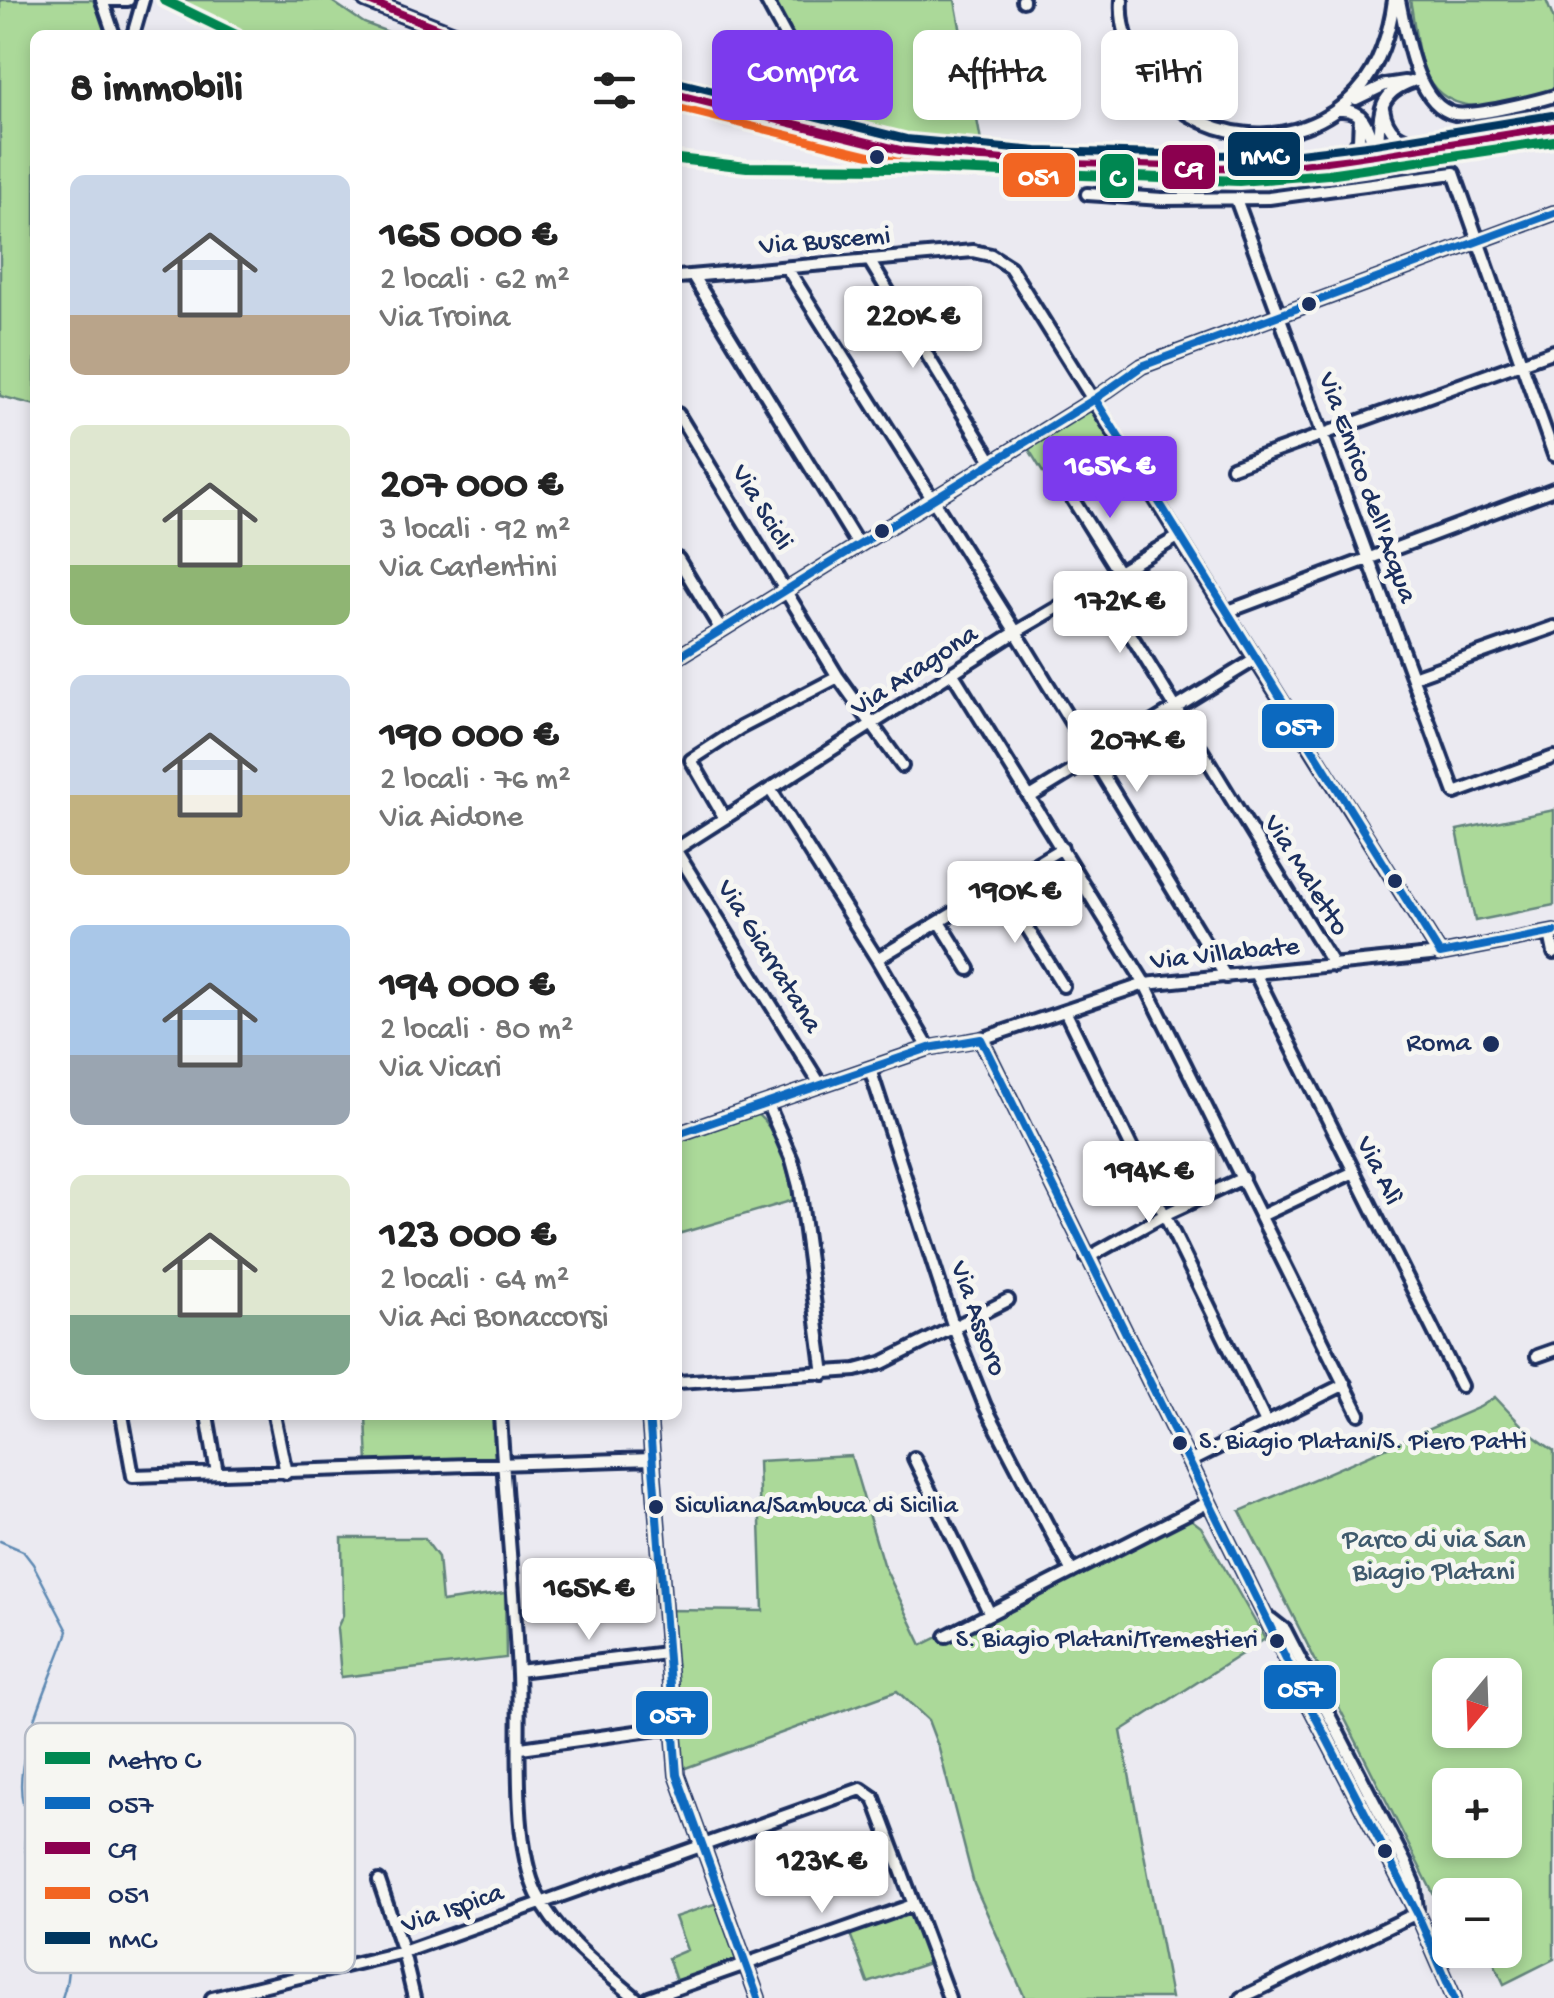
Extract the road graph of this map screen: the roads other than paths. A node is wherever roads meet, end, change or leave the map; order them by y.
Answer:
1 (103, 0) edge
2 (128, 0) edge
3 (143, 0) edge
4 (366, 0) edge
5 (766, 0) edge
6 (1119, 0) edge
7 (1397, 0) edge
8 (108, 18) junction
9 (112, 30) edge
10 (125, 30) edge
11 (134, 30) edge
12 (442, 30) edge
13 (1414, 80) junction
14 (682, 96) edge
15 (1554, 96) edge
16 (1383, 103) junction
17 (1338, 110) junction
18 (1360, 115) junction
19 (800, 126) junction
20 (1554, 127) edge
21 (1431, 147) junction
22 (1377, 156) junction
23 (1343, 160) junction
24 (1087, 194) dead end
25 (1236, 199) junction
26 (1554, 213) edge
27 (1476, 242) junction
28 (869, 260) junction
29 (786, 268) junction
30 (693, 276) junction
31 (682, 277) edge
32 (1278, 314) junction
33 (1554, 351) edge
34 (1522, 364) junction
35 (1095, 399) junction
36 (682, 421) edge
37 (1322, 436) junction
38 (1554, 455) edge
39 (992, 461) junction
40 (1232, 468) dead end
41 (1554, 489) edge
42 (1068, 492) dead end
43 (932, 499) junction
44 (1178, 537) junction
45 (858, 545) junction
46 (1367, 556) junction
47 (682, 566) edge
48 (1118, 572) junction
49 (1098, 584) junction
50 (784, 591) junction
51 (1226, 612) junction
52 (1554, 627) edge
53 (721, 630) junction
54 (1016, 632) junction
55 (682, 654) edge
56 (1256, 659) junction
57 (954, 674) junction
58 (838, 677) junction
59 (1413, 677) junction
60 (1175, 707) junction
61 (872, 726) junction
62 (1554, 757) edge
63 (1092, 759) junction
64 (902, 766) dead end
65 (770, 789) junction
66 (1030, 797) junction
67 (724, 817) junction
68 (682, 848) edge
69 (1062, 848) junction
70 (682, 858) edge
71 (1001, 885) junction
72 (940, 922) junction
73 (1552, 933) edge
74 (1554, 953) edge
75 (1440, 954) junction
76 (878, 959) junction
77 (1334, 966) junction
78 (969, 970) dead end
79 (1256, 975) junction
80 (1226, 978) junction
81 (1146, 984) junction
82 (1063, 986) dead end
83 (1066, 1012) junction
84 (981, 1039) junction
85 (929, 1048) junction
86 (870, 1070) junction
87 (820, 1084) junction
88 (768, 1105) junction
89 (682, 1133) edge
90 (1354, 1172) junction
91 (1243, 1178) junction
92 (1166, 1214) junction
93 (1263, 1216) junction
94 (1087, 1258) junction
95 (1008, 1300) dead end
96 (954, 1328) junction
97 (1554, 1350) edge
98 (1536, 1356) dead end
99 (824, 1374) junction
100 (682, 1382) edge
101 (1345, 1384) junction
102 (1461, 1386) dead end
103 (1359, 1414) dead end
104 (123, 1420) edge
105 (208, 1420) edge
106 (275, 1420) edge
107 (500, 1420) edge
108 (649, 1420) edge
109 (1266, 1422) junction
110 (914, 1458) dead end
111 (652, 1459) junction
112 (1189, 1462) junction
113 (503, 1466) junction
114 (217, 1473) junction
115 (286, 1473) junction
116 (1209, 1502) junction
117 (1072, 1572) junction
118 (989, 1612) junction
119 (1266, 1615) junction
120 (946, 1636) dead end
121 (666, 1654) junction
122 (518, 1671) junction
123 (672, 1727) junction
124 (520, 1748) junction
125 (702, 1846) junction
126 (1410, 1874) junction
127 (379, 1881) dead end
128 (1399, 1881) junction
129 (542, 1904) junction
130 (913, 1904) junction
131 (1417, 1913) junction
132 (403, 1952) junction
133 (355, 1964) edge
134 (745, 1966) junction
135 (316, 1973) edge
136 (1257, 1995) edge
137 (212, 1998) edge
138 (414, 1998) edge
139 (636, 1998) edge
140 (649, 1998) edge
141 (758, 1998) edge
142 (949, 1998) edge
143 (1241, 1998) edge
144 (1454, 1998) edge

1 - 2 street
1 - 8 street
3 - 11 street
4 - 12 main road
5 - 19 street
6 - 17 street
7 - 13 street
7 - 17 street
8 - 9 street
8 - 10 street
13 - 15 street
13 - 16 street
13 - 17 street
14 - 19 main road
16 - 21 street
16 - 22 street
17 - 18 street
18 - 22 street
18 - 23 street
19 - 23 main road
20 - 21 main road
21 - 22 main road
22 - 23 main road
24 - 25 street
25 - 27 street
25 - 32 street, Via Enrico dell'Acqua
26 - 27 street
27 - 32 street
27 - 34 street
28 - 29 street, Via Buscemi
28 - 35 street, Via Buscemi
28 - 39 street
29 - 30 street, Via Buscemi
29 - 43 street
30 - 31 street, Via Buscemi
30 - 45 street
32 - 35 street
32 - 37 street, Via Enrico dell'Acqua
33 - 34 street
34 - 37 street
34 - 38 street
35 - 39 street
35 - 44 street
36 - 50 street, Via Scicli
37 - 40 street
37 - 46 street, Via Enrico dell'Acqua
39 - 43 street
41 - 46 street
42 - 48 street
43 - 45 street
43 - 54 street
44 - 48 street, Via Aragona
44 - 51 street
45 - 50 street
46 - 51 street
46 - 59 street, Via Enrico dell'Acqua
47 - 53 street
48 - 49 street, Via Aragona
49 - 54 street, Via Aragona
49 - 60 street, Via Maletto
50 - 53 street
50 - 58 street, Via Scicli
51 - 56 street
52 - 59 street
53 - 55 street
54 - 57 street, Via Aragona
54 - 63 street
56 - 60 street
56 - 75 street
57 - 61 street, Via Aragona
57 - 66 street
58 - 61 street, Via Scicli
58 - 67 street
59 - 62 street, Via Enrico dell'Acqua
60 - 63 street
60 - 77 street, Via Maletto
61 - 64 street, Via Scicli
61 - 65 street, Via Aragona
63 - 66 street
63 - 80 street
65 - 67 street, Via Aragona
65 - 76 street
66 - 69 street
67 - 68 street, Via Aragona
69 - 71 street
69 - 81 street
70 - 87 street, Via Giarratana
71 - 72 street
71 - 82 street
72 - 76 street
72 - 78 street
73 - 74 street
73 - 75 street, Via Villabate
75 - 77 street, Via Villabate
76 - 85 street
77 - 79 street, Via Villabate
79 - 80 street, Via Villabate
79 - 90 street, Via Alì
80 - 81 street, Via Villabate
81 - 83 street, Via Villabate
81 - 91 street
83 - 84 street, Via Villabate
83 - 92 street
84 - 85 street, Via Villabate
84 - 94 street
85 - 86 street, Via Villabate
86 - 87 street, Via Villabate
86 - 96 street, Via Assoro
87 - 88 street, Via Villabate
88 - 89 street, Via Villabate
88 - 99 street
90 - 93 street
90 - 102 street, Via Alì
91 - 92 street
91 - 93 street
92 - 94 street
92 - 109 street
93 - 101 street
94 - 112 street
95 - 96 street
96 - 99 street
96 - 117 street, Via Assoro
97 - 98 street
99 - 100 street
101 - 103 street
101 - 109 street
104 - 114 street
105 - 114 street
106 - 115 street
107 - 113 street
108 - 111 street
109 - 112 street
110 - 118 street
111 - 113 street
111 - 121 street
112 - 116 street
113 - 115 street
113 - 122 street
114 - 115 street
116 - 117 street
116 - 119 street
117 - 118 street
118 - 120 street
119 - 126 street
119 - 128 street
121 - 122 street
121 - 123 street
122 - 124 street
123 - 124 street
123 - 125 street
124 - 129 street
125 - 129 street, Via Ispica
125 - 130 street, Via Ispica
125 - 134 street
126 - 128 street
126 - 131 street
127 - 132 street
128 - 131 street
129 - 132 street, Via Ispica
129 - 139 street
130 - 134 street
130 - 142 street
131 - 136 street
131 - 144 street
132 - 133 street, Via Ispica
132 - 138 street
134 - 140 street
134 - 141 street
135 - 137 street, Via Ispica
136 - 143 street

